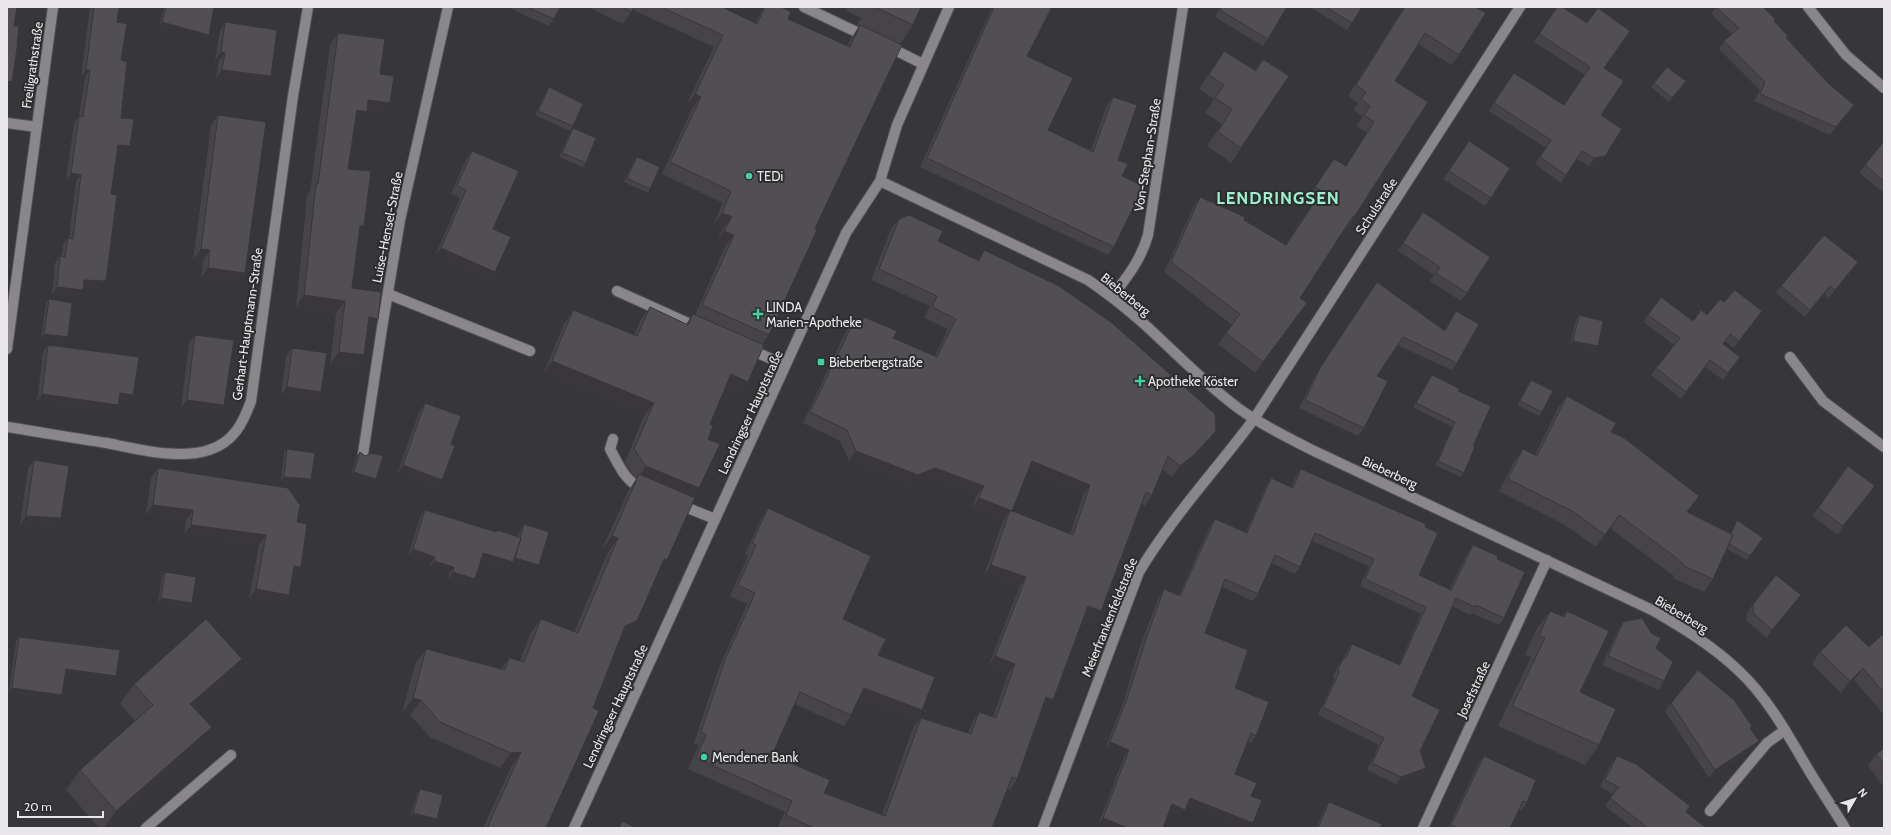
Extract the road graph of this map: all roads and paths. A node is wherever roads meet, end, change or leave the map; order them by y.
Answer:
1 (53, 7) edge
2 (308, 7) edge
3 (448, 7) edge
4 (804, 7) edge
5 (949, 7) edge
6 (1183, 7) edge
7 (1520, 7) edge
8 (1808, 7) edge
9 (923, 64) junction
10 (1884, 88) edge
11 (7, 123) edge
12 (37, 127) junction
13 (880, 181) junction
14 (617, 291) dead end
15 (388, 294) junction
16 (1112, 297) junction
17 (709, 332) edge
18 (737, 344) edge
19 (7, 350) edge
20 (530, 351) dead end
21 (1790, 357) dead end
22 (785, 365) junction
23 (1254, 419) junction
24 (7, 427) edge
25 (613, 439) dead end
26 (1884, 447) edge
27 (363, 454) edge
28 (654, 494) edge
29 (667, 499) edge
30 (715, 519) junction
31 (1547, 560) junction
32 (1785, 730) junction
33 (231, 755) dead end
34 (1710, 811) dead end
35 (146, 828) edge
36 (574, 828) edge
37 (1043, 828) edge
38 (1423, 828) edge
39 (1846, 828) edge

1 - 12 street, Freiligrathstraße
2 - 24 street, Gerhart-Hauptmann-Straße
3 - 15 street, Luise-Hensel-Straße
4 - 9 street
5 - 9 street, Lendringser Hauptstraße
6 - 16 street, Von-Stephan-Straße
7 - 23 street, Schulstraße
8 - 10 street
9 - 13 street, Lendringser Hauptstraße
11 - 12 street, Freiligrathstraße
12 - 19 street, Freiligrathstraße
13 - 16 street, Bieberberg
13 - 22 street, Lendringser Hauptstraße
14 - 17 street
15 - 20 street
15 - 27 street, Luise-Hensel-Straße
16 - 23 street, Bieberberg
18 - 22 street
21 - 26 street
22 - 30 street, Lendringser Hauptstraße
23 - 31 street, Bieberberg
23 - 37 street, Meierfrankenfeldstraße
25 - 28 street
29 - 30 street
30 - 36 street, Lendringser Hauptstraße
31 - 32 street, Bieberberg
31 - 38 street, Josefstraße
32 - 34 street
32 - 39 street, Bieberberg
33 - 35 street

